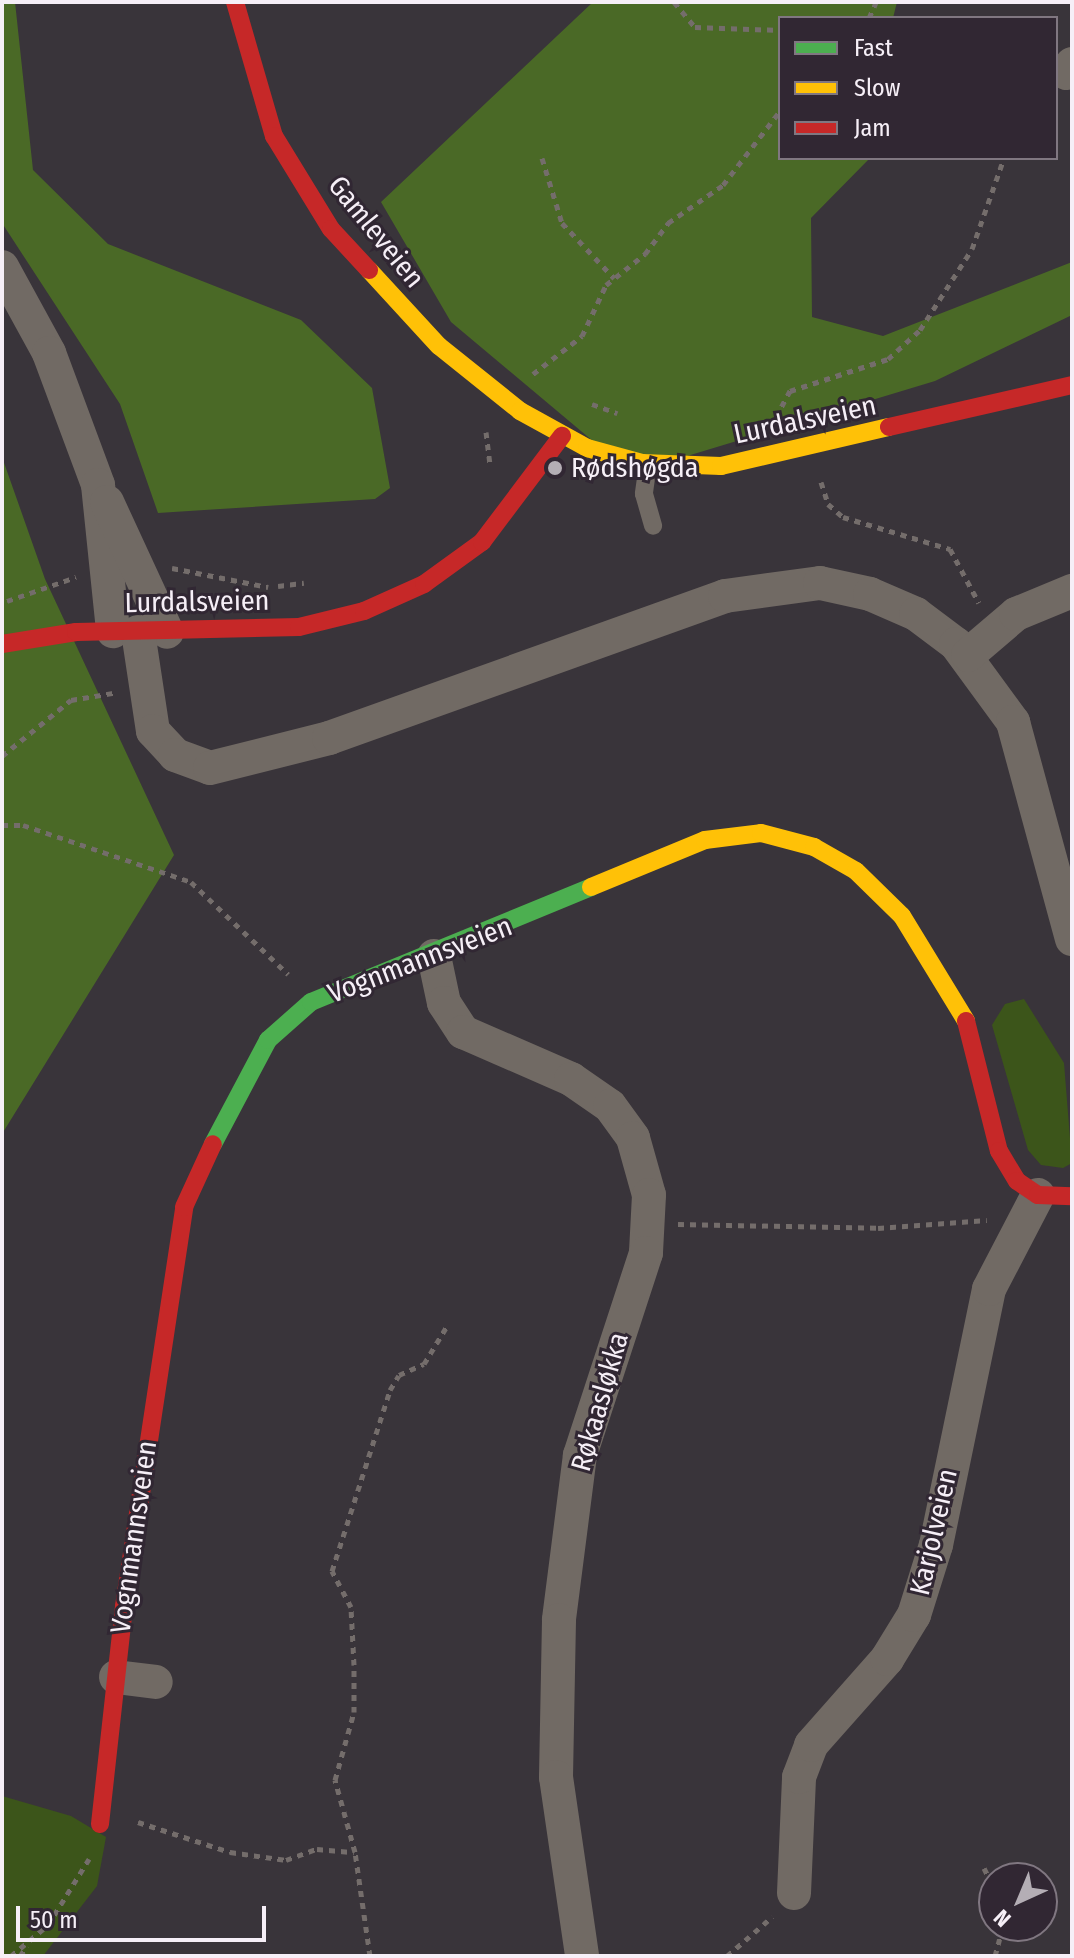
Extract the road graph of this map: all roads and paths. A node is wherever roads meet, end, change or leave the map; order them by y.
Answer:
1 (235, 2) edge
2 (674, 2) edge
3 (778, 30) edge
4 (778, 114) edge
5 (542, 158) dead end
6 (1003, 160) edge
7 (2, 267) edge
8 (614, 278) junction
9 (546, 383) dead end
10 (1072, 385) edge
11 (576, 396) dead end
12 (788, 417) dead end
13 (631, 418) dead end
14 (488, 419) dead end
15 (777, 421) junction
16 (768, 423) dead end
17 (562, 436) junction
18 (813, 450) junction
19 (789, 456) junction
20 (648, 464) junction
21 (487, 479) dead end
22 (98, 485) junction
23 (653, 526) dead end
24 (155, 566) dead end
25 (89, 574) dead end
26 (315, 580) dead end
27 (1072, 591) edge
28 (2, 602) edge
29 (140, 631) junction
30 (2, 644) edge
31 (979, 644) junction
32 (142, 694) junction
33 (2, 756) edge
34 (2, 825) edge
35 (1072, 939) edge
36 (434, 956) junction
37 (311, 1002) junction
38 (1031, 1193) junction
39 (1072, 1196) edge
40 (649, 1222) junction
41 (447, 1326) dead end
42 (116, 1677) junction
43 (156, 1682) dead end
44 (103, 1799) junction
45 (100, 1824) joint
46 (355, 1852) junction
47 (794, 1893) joint
48 (30, 1942) junction
49 (11, 1956) edge
50 (20, 1956) edge
51 (370, 1956) edge
52 (582, 1956) edge
53 (727, 1956) edge

1 - 17 street, Gamleveien
2 - 3 path
4 - 8 path
5 - 8 path
6 - 15 path
7 - 22 street
8 - 9 path
10 - 18 street, Lurdalsveien
11 - 13 path
12 - 15 path
14 - 21 path
15 - 16 path
15 - 19 path
17 - 20 street, Lurdalsveien
17 - 29 street, Lurdalsveien
18 - 19 street, Lurdalsveien
18 - 31 path
19 - 20 street, Lurdalsveien
20 - 23 lane
22 - 29 street
22 - 29 street
24 - 26 path
25 - 28 path
27 - 31 street
29 - 30 street, Lurdalsveien
29 - 32 street
31 - 32 street
31 - 35 street
32 - 33 path
34 - 37 path
36 - 37 street, Vognmannsveien
36 - 38 street, Vognmannsveien
36 - 40 street, Røkaasløkka
37 - 42 street, Vognmannsveien
38 - 39 street
38 - 40 path
38 - 47 street, Karjolveien
40 - 52 street, Røkaasløkka
41 - 46 path
42 - 43 street
42 - 44 street, Vognmannsveien
44 - 45 street, Vognmannsveien
44 - 46 path
45 - 48 path
46 - 51 path
47 - 53 path
48 - 49 path
48 - 50 path

